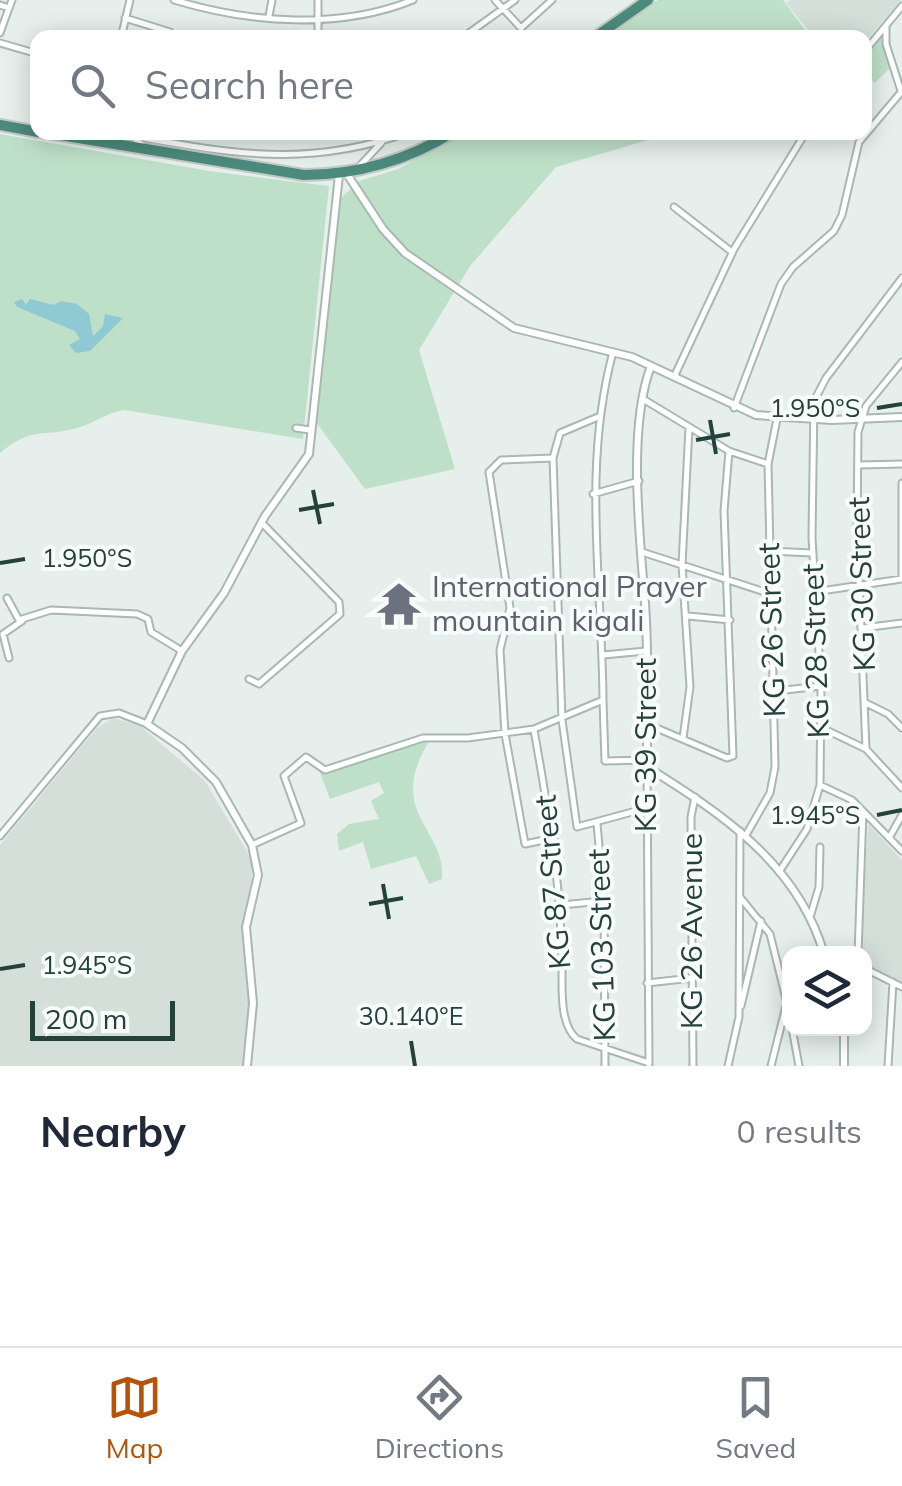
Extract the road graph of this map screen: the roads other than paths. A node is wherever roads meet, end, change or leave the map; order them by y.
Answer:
1 (12, 0) edge
2 (130, 0) edge
3 (174, 0) edge
4 (272, 0) edge
5 (318, 0) edge
6 (414, 0) edge
7 (495, 0) edge
8 (515, 0) edge
9 (552, 0) edge
10 (648, 0) edge
11 (0, 5) edge
12 (902, 6) edge
13 (8, 8) junction
14 (504, 11) junction
15 (269, 16) junction
16 (125, 18) junction
17 (318, 21) junction
18 (886, 26) junction
19 (123, 30) edge
20 (164, 30) edge
21 (318, 30) edge
22 (474, 30) edge
23 (605, 30) edge
24 (0, 33) edge
25 (0, 42) edge
26 (872, 43) edge
27 (30, 51) edge
28 (902, 93) edge
29 (0, 126) edge
30 (872, 127) edge
31 (30, 130) edge
32 (88, 140) edge
33 (137, 140) edge
34 (158, 140) edge
35 (387, 140) edge
36 (434, 140) edge
37 (801, 140) edge
38 (861, 140) edge
39 (382, 142) junction
40 (148, 150) junction
41 (347, 174) junction
42 (674, 206) dead end
43 (732, 252) junction
44 (902, 278) edge
45 (614, 352) junction
46 (902, 362) edge
47 (650, 366) junction
48 (674, 376) junction
49 (641, 398) junction
50 (734, 408) junction
51 (598, 417) junction
52 (902, 417) edge
53 (777, 419) junction
54 (813, 420) junction
55 (859, 420) junction
56 (689, 427) junction
57 (296, 428) dead end
58 (310, 430) junction
59 (729, 450) junction
60 (552, 458) junction
61 (768, 464) junction
62 (902, 464) edge
63 (860, 465) junction
64 (639, 481) junction
65 (902, 483) edge
66 (594, 494) junction
67 (262, 523) junction
68 (639, 551) junction
69 (769, 551) junction
70 (812, 553) junction
71 (682, 566) junction
72 (902, 579) edge
73 (727, 580) junction
74 (859, 586) junction
75 (814, 592) junction
76 (771, 594) junction
77 (7, 598) dead end
78 (688, 616) junction
79 (16, 618) junction
80 (24, 620) junction
81 (730, 620) junction
82 (902, 623) edge
83 (13, 628) junction
84 (863, 628) junction
85 (2, 634) edge
86 (182, 651) junction
87 (646, 651) junction
88 (603, 655) junction
89 (8, 658) dead end
90 (249, 679) dead end
91 (821, 686) junction
92 (776, 692) junction
93 (603, 700) junction
94 (866, 702) junction
95 (562, 720) junction
96 (147, 724) junction
97 (647, 724) junction
98 (820, 726) junction
99 (534, 728) junction
100 (902, 728) edge
101 (505, 734) junction
102 (683, 738) junction
103 (866, 748) junction
104 (647, 763) junction
105 (820, 785) junction
106 (902, 788) edge
107 (695, 797) junction
108 (646, 808) junction
109 (863, 811) junction
110 (902, 815) edge
111 (597, 824) junction
112 (743, 832) junction
113 (0, 836) edge
114 (554, 838) junction
115 (889, 838) junction
116 (252, 845) junction
117 (820, 847) dead end
118 (902, 851) edge
119 (779, 872) junction
120 (740, 897) junction
121 (604, 901) junction
122 (561, 905) junction
123 (810, 914) junction
124 (761, 921) junction
125 (821, 946) edge
126 (858, 946) edge
127 (872, 972) edge
128 (692, 978) junction
129 (782, 979) edge
130 (893, 982) junction
131 (647, 983) junction
132 (902, 987) edge
133 (739, 1017) junction
134 (782, 1022) edge
135 (793, 1036) edge
136 (844, 1036) edge
137 (605, 1046) junction
138 (649, 1064) edge
139 (247, 1066) edge
140 (605, 1066) edge
141 (693, 1066) edge
142 (728, 1066) edge
143 (771, 1066) edge
144 (799, 1066) edge
145 (844, 1066) edge
146 (888, 1066) edge

1 - 13 street
2 - 16 street
3 - 15 street
4 - 15 street
5 - 17 street
6 - 17 street
7 - 14 street
8 - 14 street
9 - 14 street
10 - 23 highway
11 - 13 street
12 - 18 street
13 - 24 street
14 - 22 street
15 - 17 street
16 - 19 street
16 - 20 street
17 - 21 street
18 - 26 street
18 - 28 street
25 - 27 street
28 - 30 street
29 - 31 highway
32 - 40 highway
33 - 40 street
34 - 39 street
35 - 39 street
36 - 41 highway
37 - 43 street
38 - 50 street
39 - 41 street
40 - 41 highway
41 - 45 street
41 - 58 street
42 - 43 street
43 - 48 street
44 - 54 street, KG 28 Street
45 - 47 street
45 - 51 street
46 - 55 street
47 - 48 street
47 - 49 street, KG 39 Street
48 - 50 street
49 - 56 street
49 - 64 street, KG 39 Street
50 - 53 street
51 - 60 street
51 - 66 street
52 - 55 street
53 - 54 street
53 - 61 street, KG 26 Street
54 - 55 street
54 - 70 street, KG 28 Street
55 - 63 street, KG 30 Street
56 - 59 street
56 - 71 street
57 - 58 street
58 - 67 street
59 - 61 street
59 - 73 street
60 - 95 street
60 - 101 street
61 - 69 street, KG 26 Street
62 - 63 street
63 - 74 street, KG 30 Street
64 - 66 street
64 - 68 street, KG 39 Street
65 - 72 street
66 - 88 street
67 - 86 street
67 - 90 street
68 - 71 street
68 - 87 street, KG 39 Street
69 - 70 street
69 - 76 street, KG 26 Street
70 - 75 street, KG 28 Street
71 - 73 street
71 - 78 street
72 - 74 street
73 - 76 street
73 - 81 street
74 - 75 street
74 - 84 street, KG 30 Street
75 - 91 street, KG 28 Street
76 - 92 street, KG 26 Street
77 - 79 street
78 - 81 street
78 - 102 street
79 - 80 street
79 - 83 street
80 - 83 street
80 - 86 street
81 - 102 street
82 - 84 street
83 - 85 street
84 - 94 street, KG 30 Street
85 - 89 street
86 - 96 street
87 - 88 street
87 - 97 street, KG 39 Street
88 - 93 street
91 - 92 street
91 - 98 street, KG 28 Street
92 - 112 street, KG 26 Street
93 - 95 street
93 - 104 street
94 - 100 street
94 - 103 street, KG 30 Street
95 - 99 street
95 - 111 street
96 - 113 street
96 - 116 street
97 - 102 street
97 - 104 street, KG 39 Street
98 - 103 street
98 - 105 street, KG 28 Street
99 - 101 street
99 - 114 street, KG 87 Street
101 - 114 street
101 - 116 street
103 - 106 street
104 - 107 street
104 - 108 street, KG 39 Street
105 - 109 street
105 - 119 street, KG 28 Street
107 - 112 street
107 - 128 street, KG 26 Avenue
108 - 111 street
108 - 131 street, KG 39 Street
109 - 115 street
109 - 126 street
110 - 115 street
111 - 121 street, KG 103 Street
112 - 119 street
112 - 120 street
114 - 122 street, KG 87 Street
115 - 118 street
116 - 139 street
117 - 123 street
119 - 123 street
120 - 124 street
120 - 133 street
121 - 122 street
121 - 137 street, KG 103 Street
122 - 137 street, KG 87 Street
123 - 125 street
124 - 129 street
124 - 133 street
127 - 130 street
128 - 131 street
128 - 141 street, KG 26 Avenue
130 - 132 street
130 - 146 street
131 - 138 street, KG 39 Street
133 - 142 street
134 - 143 street
135 - 144 street
136 - 145 street
137 - 138 street
137 - 140 street, KG 103 Street

